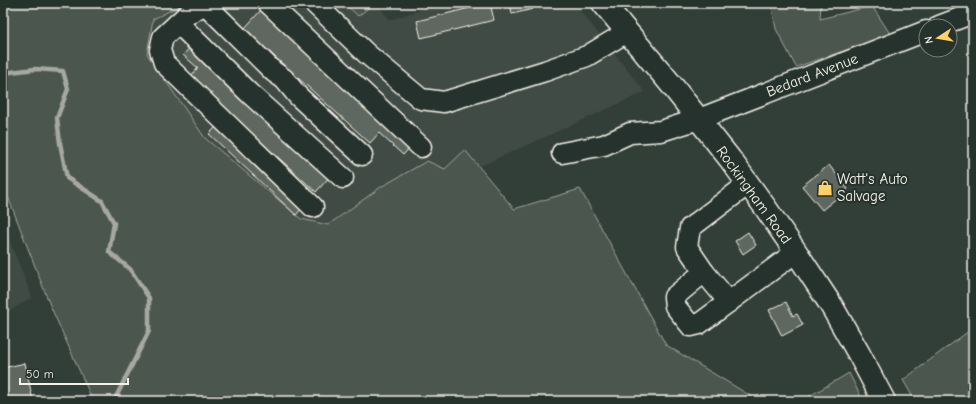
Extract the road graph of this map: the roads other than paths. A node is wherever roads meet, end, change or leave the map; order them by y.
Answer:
1 (206, 3) edge
2 (268, 3) edge
3 (314, 3) edge
4 (603, 3) edge
5 (973, 13) edge
6 (958, 19) edge
7 (178, 23) junction
8 (627, 32) junction
9 (918, 34) edge
10 (699, 119) junction
11 (421, 147) dead end
12 (562, 153) dead end
13 (362, 155) dead end
14 (343, 178) dead end
15 (748, 184) junction
16 (313, 207) dead end
17 (796, 252) junction
18 (704, 272) junction
19 (729, 302) junction
20 (884, 401) edge

1 - 7 street
1 - 13 street
2 - 11 street
3 - 8 street
4 - 8 main road, Rockingham Road
5 - 6 street
7 - 14 street
7 - 16 street
8 - 10 main road, Rockingham Road
9 - 10 street, Bedard Avenue
10 - 12 street, Bedard Avenue
10 - 15 main road, Rockingham Road
15 - 17 main road, Rockingham Road
15 - 18 street
17 - 19 street
17 - 20 main road, Rockingham Road
18 - 19 street
18 - 19 street

